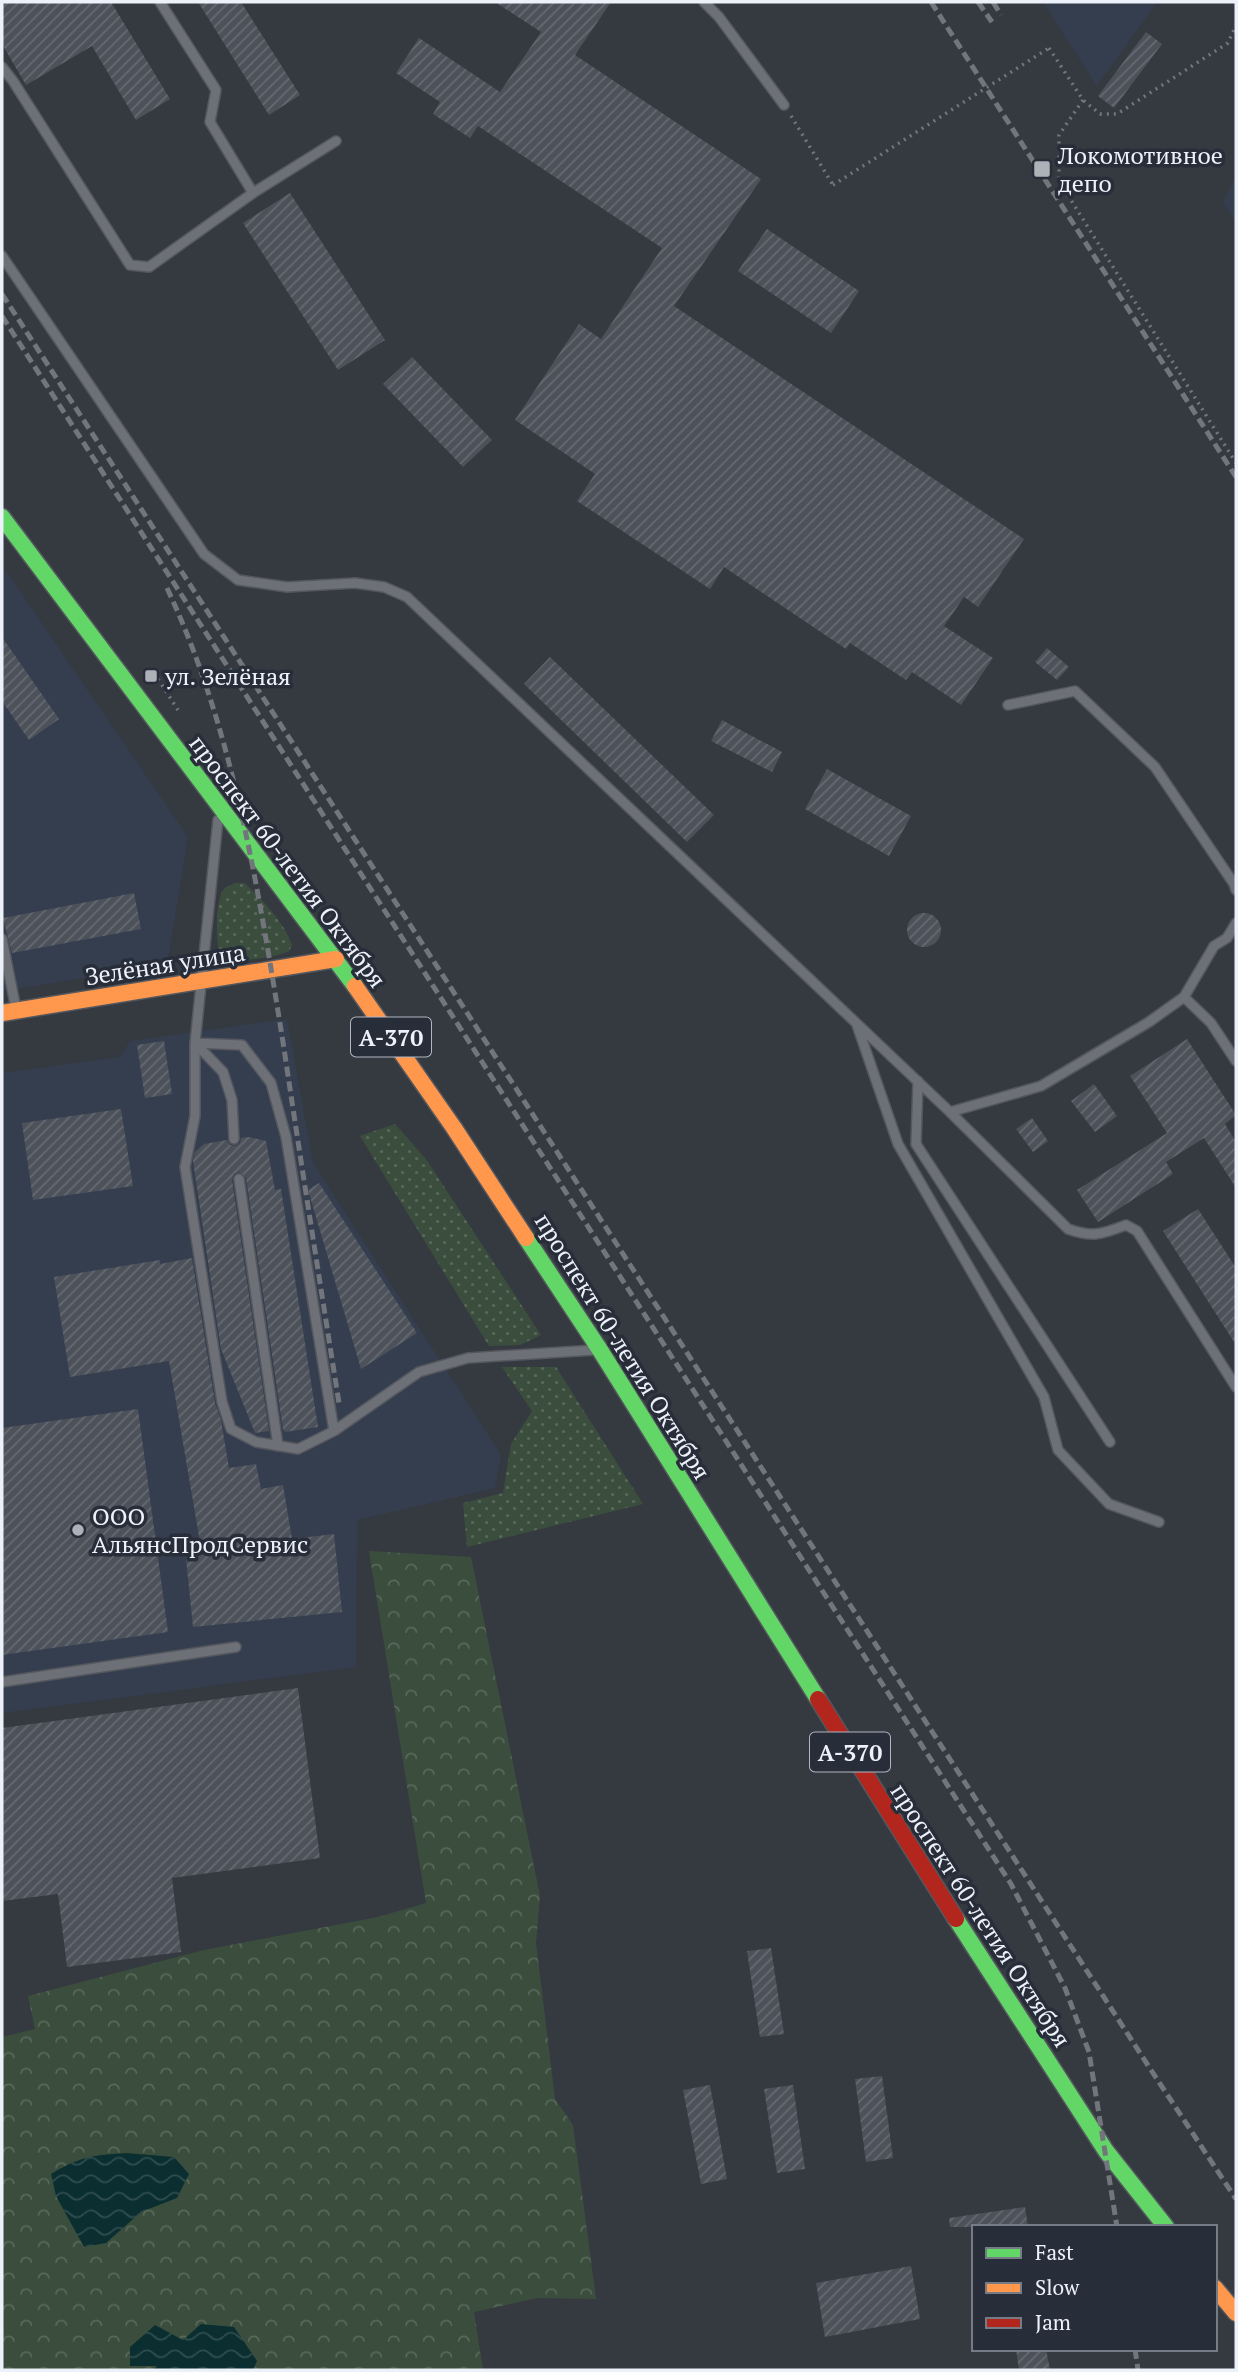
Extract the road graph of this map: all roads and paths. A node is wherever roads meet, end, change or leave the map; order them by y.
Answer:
1 (160, 2) edge
2 (704, 2) edge
3 (1236, 25) edge
4 (2, 68) edge
5 (1083, 100) junction
6 (785, 105) joint
7 (336, 141) dead end
8 (253, 193) junction
9 (2, 256) edge
10 (1236, 463) edge
11 (2, 517) edge
12 (1008, 705) dead end
13 (219, 808) junction
14 (1236, 890) edge
15 (1236, 923) edge
16 (2, 939) edge
17 (336, 959) junction
18 (202, 982) junction
19 (1184, 997) junction
20 (9, 1012) edge
21 (857, 1024) junction
22 (195, 1043) junction
23 (1236, 1061) edge
24 (918, 1081) junction
25 (950, 1112) junction
26 (234, 1139) dead end
27 (239, 1180) dead end
28 (600, 1350) junction
29 (1236, 1387) edge
30 (334, 1432) junction
31 (1111, 1442) dead end
32 (278, 1446) junction
33 (1159, 1522) dead end
34 (236, 1647) dead end
35 (2, 1682) edge
36 (1164, 2225) edge
37 (1217, 2290) edge
38 (1236, 2313) edge

1 - 8 lane
2 - 6 lane
3 - 5 path
4 - 8 lane
5 - 6 path, bridge
5 - 10 path
7 - 8 lane
9 - 21 lane
11 - 13 main road, проспект 60-летия Октября / А-370
12 - 14 lane
13 - 17 main road, проспект 60-летия Октября / А-370
13 - 18 lane
15 - 19 lane
16 - 20 lane
17 - 18 main road, Зелёная улица
17 - 28 main road, проспект 60-летия Октября / А-370
18 - 20 main road, Зелёная улица
18 - 22 lane
19 - 23 lane
19 - 25 lane
21 - 24 lane
21 - 33 lane
22 - 26 lane
22 - 30 lane
22 - 32 lane
24 - 25 lane
24 - 31 lane
25 - 29 lane
27 - 32 lane
28 - 30 lane
28 - 36 main road, проспект 60-летия Октября / А-370
30 - 32 lane
34 - 35 lane
37 - 38 main road

